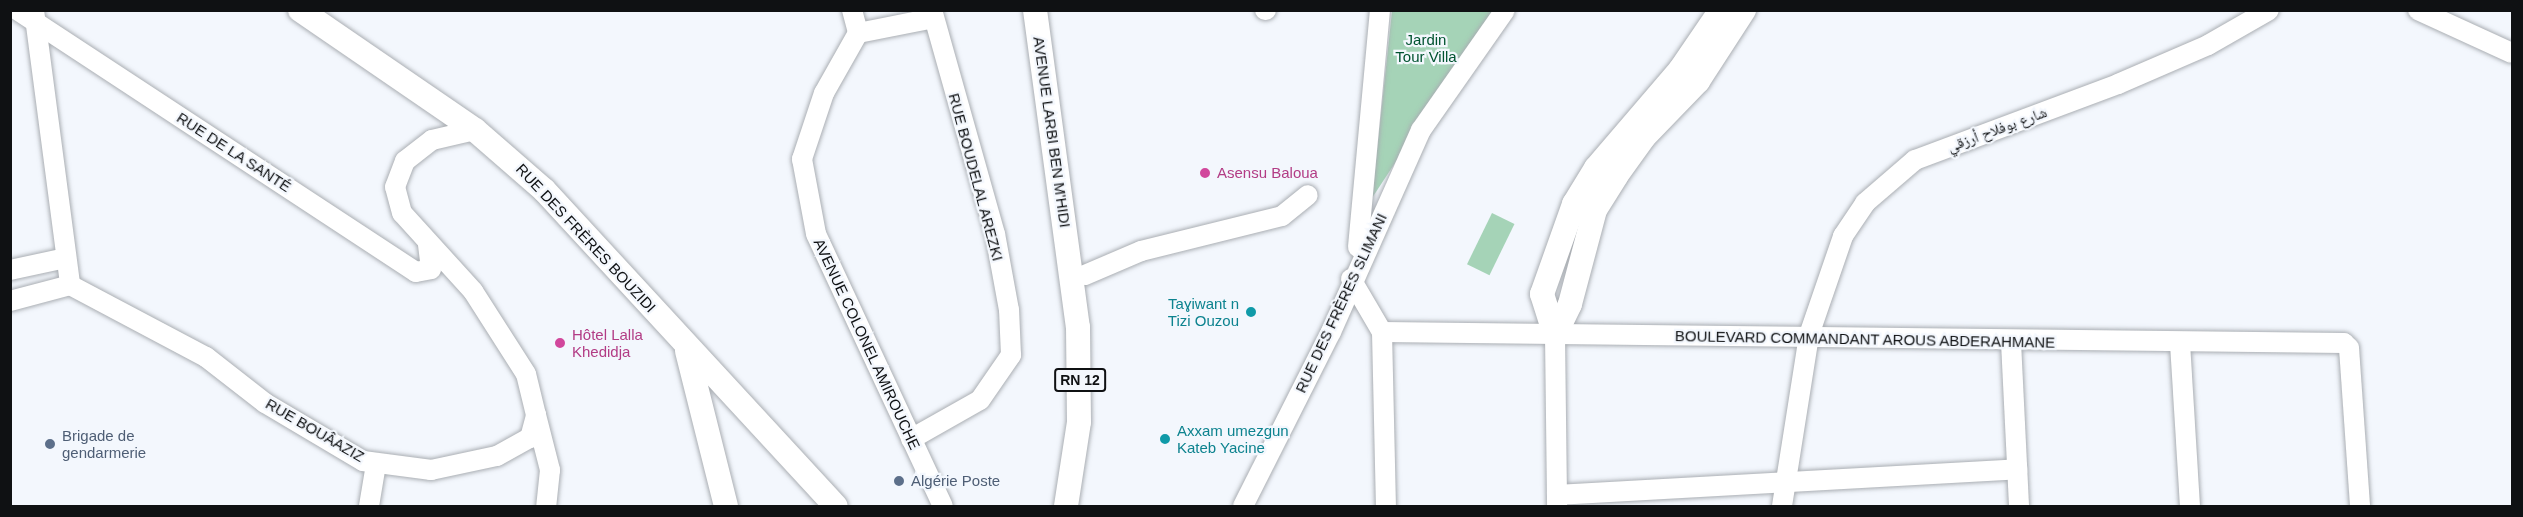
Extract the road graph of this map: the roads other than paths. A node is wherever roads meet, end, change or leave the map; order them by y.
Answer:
1 (17, 10) edge
2 (300, 10) edge
3 (852, 10) edge
4 (1035, 10) edge
5 (1380, 10) edge
6 (1505, 10) edge
7 (1721, 10) edge
8 (1744, 10) edge
9 (2269, 10) edge
10 (2418, 10) edge
11 (933, 14) edge
12 (34, 16) edge
13 (858, 33) junction
14 (2512, 53) edge
15 (475, 130) junction
16 (1308, 195) dead end
17 (428, 244) junction
18 (1070, 253) junction
19 (66, 258) junction
20 (10, 270) edge
21 (1085, 275) junction
22 (1351, 279) junction
23 (70, 285) junction
24 (10, 301) edge
25 (1382, 332) junction
26 (1555, 334) junction
27 (1809, 335) junction
28 (2011, 342) junction
29 (2180, 343) junction
30 (687, 349) junction
31 (536, 415) junction
32 (911, 439) junction
33 (376, 464) junction
34 (2017, 469) junction
35 (1785, 482) junction
36 (1557, 501) edge
37 (369, 507) edge
38 (546, 507) edge
39 (726, 507) edge
40 (836, 507) edge
41 (943, 507) edge
42 (1052, 507) edge
43 (1066, 507) edge
44 (1083, 507) edge
45 (1243, 507) edge
46 (1386, 507) edge
47 (1782, 507) edge
48 (2019, 507) edge
49 (2190, 507) edge
50 (2360, 507) edge

1 - 12 street, RUE DE LA SANTÉ
2 - 15 main road, RUE DES FRÈRES BOUZIDI
3 - 13 street
4 - 18 main road, AVENUE LARBI BEN M'HIDI / RN 12
5 - 22 street
6 - 22 street, RUE DES FRÈRES SLIMANI
7 - 26 main road
8 - 26 main road
9 - 27 street, شارع بوفلاح أرزقي
10 - 14 street
11 - 13 street
11 - 32 street, RUE BOUDELAL AREZKI
12 - 17 street, RUE DE LA SANTÉ
12 - 19 street
13 - 32 street, AVENUE COLONEL AMIROUCHE
15 - 17 street
15 - 30 main road, RUE DES FRÈRES BOUZIDI
16 - 21 street
17 - 31 street
18 - 21 main road, AVENUE LARBI BEN M'HIDI
18 - 42 main road, AVENUE LARBI BEN M'HIDI
18 - 43 main road, AVENUE LARBI BEN M'HIDI / RN 12
19 - 20 street
19 - 23 street
21 - 44 main road, AVENUE LARBI BEN M'HIDI
22 - 25 street
22 - 45 street, RUE DES FRÈRES SLIMANI
23 - 24 street
23 - 33 street, RUE BOUÂAZIZ
25 - 26 street, BOULEVARD COMMANDANT AROUS ABDERAHMANE
25 - 46 street
26 - 27 street, BOULEVARD COMMANDANT AROUS ABDERAHMANE
26 - 36 street
27 - 28 street, BOULEVARD COMMANDANT AROUS ABDERAHMANE
27 - 35 street, شارع بوفلاح أرزقي
28 - 29 street, BOULEVARD COMMANDANT AROUS ABDERAHMANE
28 - 34 street
29 - 49 street
29 - 50 street, BOULEVARD COMMANDANT AROUS ABDERAHMANE
30 - 39 main road
30 - 40 main road, RUE DES FRÈRES BOUZIDI
31 - 33 street, RUE BOUÂAZIZ
31 - 38 street
32 - 41 street, AVENUE COLONEL AMIROUCHE
33 - 37 street
34 - 35 street
34 - 48 street
35 - 36 street
35 - 47 street, شارع بوفلاح أرزقي

